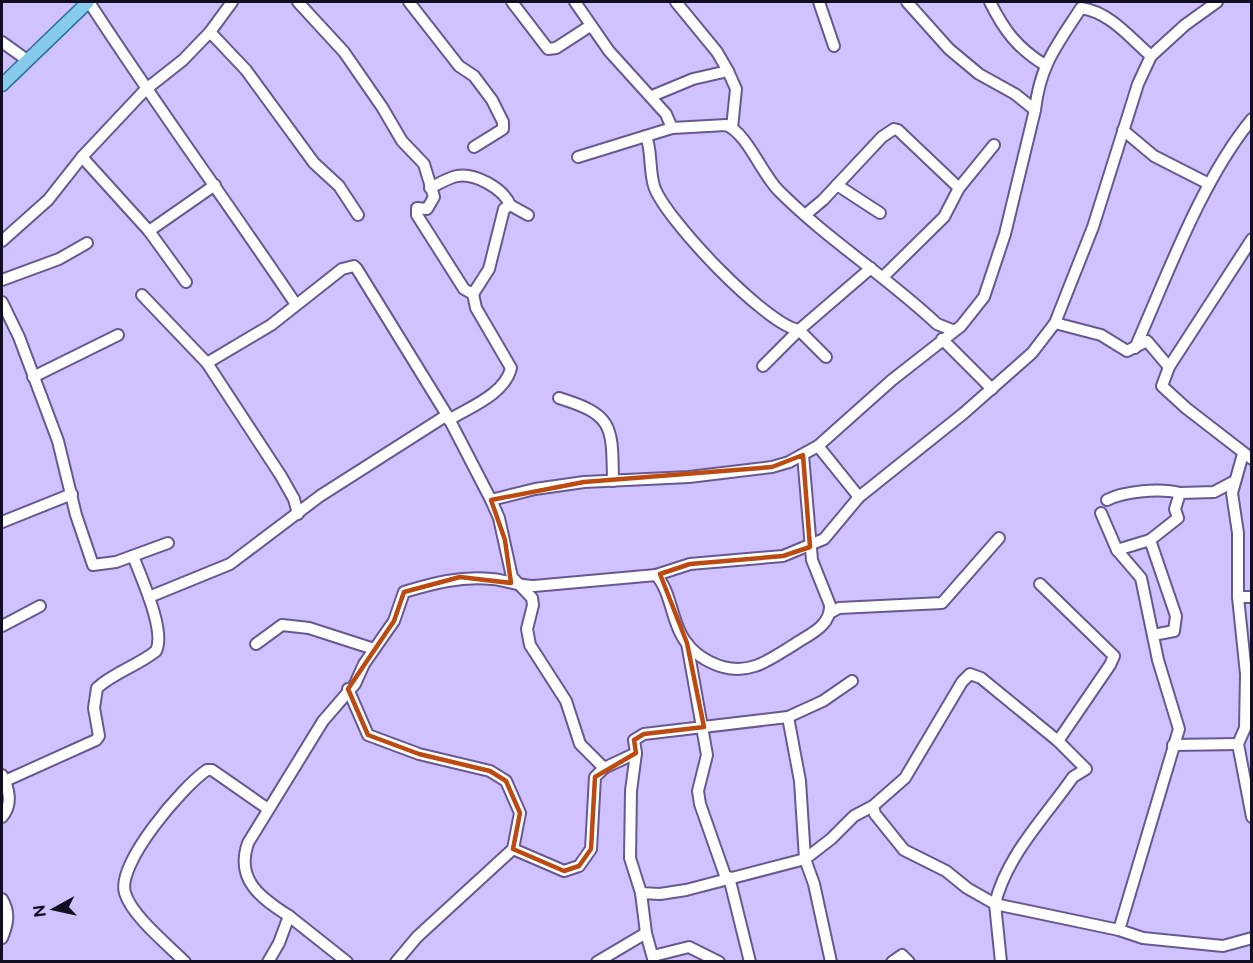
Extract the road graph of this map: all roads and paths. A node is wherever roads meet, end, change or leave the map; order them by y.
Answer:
1 (89, 2) edge
2 (232, 2) edge
3 (298, 2) edge
4 (409, 2) edge
5 (512, 2) edge
6 (575, 2) edge
7 (676, 2) edge
8 (819, 2) edge
9 (907, 2) edge
10 (990, 2) edge
11 (1217, 2) edge
12 (1078, 5) edge
13 (590, 26) junction
14 (210, 32) junction
15 (2, 42) edge
16 (834, 46) dead end
17 (1151, 56) junction
18 (27, 60) junction
19 (1045, 64) junction
20 (728, 71) junction
21 (2, 84) edge
22 (145, 90) junction
23 (652, 96) junction
24 (1035, 110) junction
25 (1251, 119) edge
26 (672, 128) junction
27 (732, 128) junction
28 (1123, 130) junction
29 (646, 135) junction
30 (994, 145) dead end
31 (474, 147) dead end
32 (578, 157) dead end
33 (82, 158) junction
34 (1209, 184) junction
35 (215, 185) junction
36 (837, 185) junction
37 (430, 188) junction
38 (958, 188) junction
39 (510, 205) junction
40 (880, 213) dead end
41 (805, 214) junction
42 (358, 215) dead end
43 (528, 215) dead end
44 (149, 231) junction
45 (1251, 239) edge
46 (2, 241) edge
47 (87, 243) dead end
48 (871, 268) junction
49 (883, 278) junction
50 (2, 280) edge
51 (186, 282) dead end
52 (473, 294) junction
53 (142, 295) dead end
54 (2, 302) edge
55 (296, 303) junction
56 (1055, 323) junction
57 (799, 330) junction
58 (952, 330) junction
59 (118, 335) dead end
60 (942, 339) junction
61 (1135, 348) junction
62 (826, 357) dead end
63 (207, 363) junction
64 (763, 366) dead end
65 (1169, 367) junction
66 (33, 376) junction
67 (992, 389) junction
68 (559, 398) dead end
69 (448, 418) junction
70 (818, 446) junction
71 (803, 455) junction
72 (1247, 456) edge
73 (613, 481) junction
74 (1233, 482) junction
75 (1180, 493) junction
76 (72, 494) junction
77 (859, 497) junction
78 (491, 500) junction
79 (1107, 500) dead end
80 (1101, 513) dead end
81 (298, 514) junction
82 (2, 522) edge
83 (999, 538) dead end
84 (1150, 540) junction
85 (168, 543) dead end
86 (810, 547) junction
87 (1117, 550) junction
88 (133, 555) junction
89 (656, 575) junction
90 (1040, 584) dead end
91 (521, 586) junction
92 (148, 597) junction
93 (1238, 597) junction
94 (1251, 597) edge
95 (40, 606) dead end
96 (831, 613) junction
97 (2, 626) edge
98 (1154, 635) junction
99 (687, 643) junction
100 (256, 644) dead end
101 (374, 649) junction
102 (852, 681) dead end
103 (348, 689) junction
104 (788, 717) junction
105 (704, 727) junction
106 (1058, 741) junction
107 (1238, 744) junction
108 (1173, 745) junction
109 (636, 753) junction
110 (604, 768) junction
111 (3, 778) edge
112 (873, 806) junction
113 (268, 809) junction
114 (2, 817) edge
115 (1251, 817) edge
116 (513, 849) junction
117 (805, 859) junction
118 (726, 878) junction
119 (641, 893) junction
120 (2, 898) edge
121 (995, 904) junction
122 (289, 916) junction
123 (1119, 930) junction
124 (646, 933) junction
125 (2, 938) edge
126 (1251, 938) edge
127 (654, 959) edge
128 (185, 962) edge
129 (268, 962) edge
130 (347, 962) edge
131 (396, 962) edge
132 (597, 962) edge
133 (719, 962) edge
134 (750, 962) edge
135 (831, 962) edge
136 (892, 962) edge
137 (909, 962) edge
138 (1001, 962) edge

1 - 18 main road
1 - 22 street
2 - 14 street
3 - 37 street
4 - 31 street
5 - 13 street
6 - 13 street
7 - 20 street
8 - 16 street
9 - 24 street
10 - 19 street
11 - 17 street
12 - 17 street
12 - 19 street
13 - 23 street
14 - 22 street
14 - 42 street
15 - 18 street
17 - 28 street
18 - 21 main road
19 - 24 street
20 - 23 street
20 - 27 street
22 - 33 street
22 - 35 street
23 - 26 street
24 - 58 street
25 - 34 street
26 - 27 street
26 - 29 street
27 - 41 street
28 - 34 street
28 - 56 street
29 - 32 street
29 - 57 street
30 - 38 street
33 - 44 street
33 - 46 street
34 - 61 street
35 - 44 street
35 - 55 street
36 - 38 street
36 - 40 street
36 - 41 street
37 - 39 street
37 - 52 street
38 - 49 street
39 - 43 street
39 - 52 street
41 - 48 street
44 - 51 street
45 - 65 street
47 - 50 street
48 - 49 street
48 - 57 street
49 - 58 street
52 - 69 street
53 - 63 street
54 - 66 street
55 - 63 street
55 - 69 street
56 - 61 street
56 - 67 street
57 - 62 street
57 - 64 street
58 - 60 street
59 - 66 street
60 - 67 street
60 - 70 street
61 - 65 street
63 - 81 street
65 - 72 street
66 - 76 street
67 - 77 street
68 - 73 street
69 - 78 street
69 - 81 street
70 - 71 street
70 - 77 street
71 - 73 street
71 - 86 street
72 - 74 street
73 - 78 street
74 - 75 street
74 - 93 street
75 - 79 street
75 - 84 street
76 - 82 street
76 - 88 street
77 - 86 street
78 - 91 street
80 - 87 street
81 - 92 street
83 - 96 street
84 - 87 street
84 - 98 street
85 - 88 street
86 - 89 street
86 - 96 street
87 - 98 street
88 - 92 street
89 - 91 street
89 - 99 street
90 - 106 street
91 - 101 street
91 - 110 street
92 - 111 street
93 - 94 street
93 - 107 street
95 - 97 street
96 - 99 street
98 - 108 street
99 - 105 street
100 - 101 street
101 - 103 street
102 - 104 street
103 - 113 street
103 - 116 street
104 - 105 street
104 - 117 street
105 - 109 street
105 - 118 street
106 - 112 street
106 - 121 street
107 - 108 street
107 - 115 street
108 - 123 street
109 - 110 street
109 - 119 street
110 - 116 street
111 - 114 street
112 - 117 street
112 - 121 street
113 - 122 street
113 - 128 street
116 - 131 street
117 - 118 street
117 - 135 street
118 - 119 street
118 - 134 street
119 - 124 street
120 - 125 street
121 - 123 street
121 - 138 street
122 - 129 street
122 - 130 street
123 - 126 street
124 - 127 street
124 - 132 street
127 - 133 street
136 - 137 street

